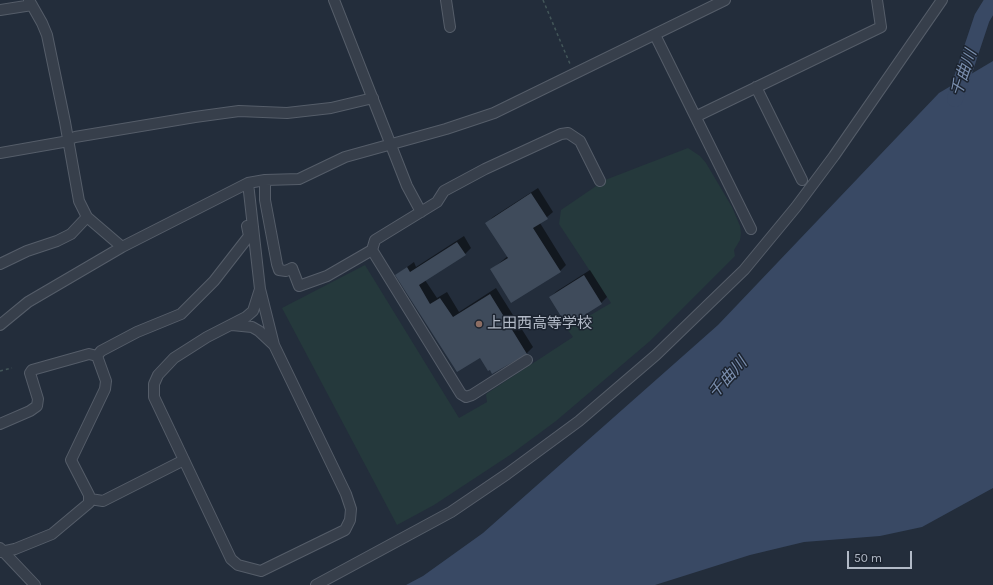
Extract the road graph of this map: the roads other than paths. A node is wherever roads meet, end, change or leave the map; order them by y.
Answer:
1 (334, 0) edge
2 (446, 0) edge
3 (725, 0) edge
4 (877, 0) edge
5 (942, 0) edge
6 (30, 3) edge
7 (0, 10) edge
8 (450, 27) dead end
9 (655, 35) junction
10 (756, 87) junction
11 (373, 98) junction
12 (697, 116) junction
13 (67, 140) junction
14 (390, 144) junction
15 (0, 153) edge
16 (266, 180) junction
17 (600, 180) dead end
18 (802, 180) dead end
19 (245, 185) junction
20 (421, 212) junction
21 (87, 217) junction
22 (751, 229) dead end
23 (122, 247) junction
24 (372, 250) junction
25 (0, 264) edge
26 (260, 289) junction
27 (0, 325) edge
28 (232, 325) junction
29 (274, 345) junction
30 (97, 356) junction
31 (527, 360) dead end
32 (0, 424) edge
33 (184, 460) junction
34 (90, 499) junction
35 (1, 550) edge
36 (35, 585) edge
37 (316, 585) edge

1 - 11 street
2 - 8 street
3 - 9 street
4 - 10 street
5 - 37 street
6 - 7 street
6 - 13 street
9 - 12 street
9 - 14 street
10 - 12 street
10 - 18 street
11 - 13 street
11 - 14 street
12 - 22 street
13 - 15 street
13 - 21 street
14 - 16 street
14 - 20 street
16 - 19 street
16 - 24 street
17 - 20 street
19 - 23 street
19 - 26 street
19 - 30 street
20 - 24 street
21 - 23 street
21 - 25 street
23 - 27 street
24 - 31 street
26 - 28 street
26 - 29 street
28 - 29 street
28 - 33 street
29 - 33 street
30 - 32 street
30 - 34 street
33 - 34 street
34 - 35 street
35 - 36 street

